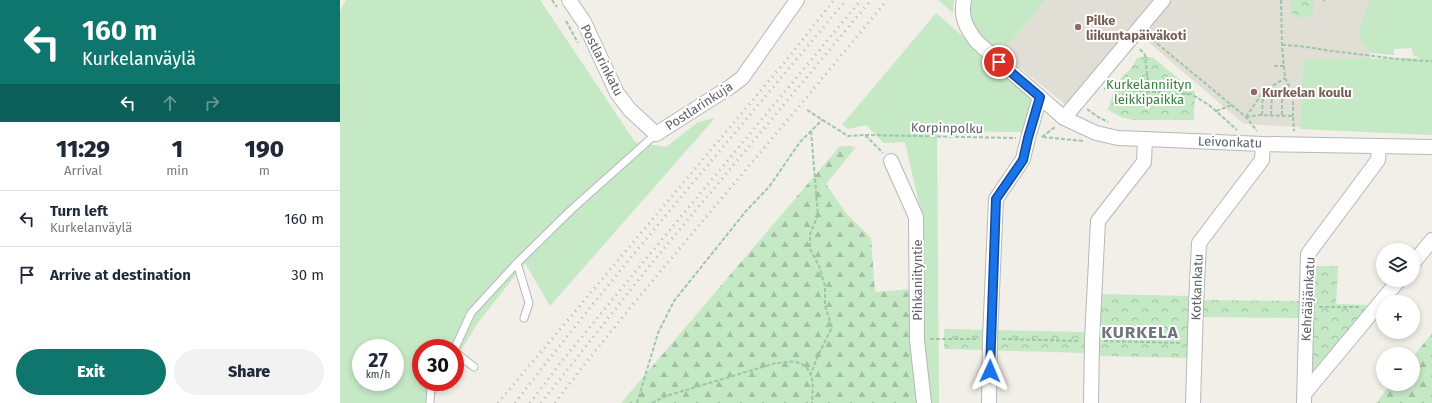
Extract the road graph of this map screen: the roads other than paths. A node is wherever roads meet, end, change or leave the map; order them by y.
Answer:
1 (569, 0) edge
2 (797, 0) edge
3 (964, 0) edge
4 (1163, 0) edge
5 (1040, 97) junction
6 (1064, 118) junction
7 (656, 134) junction
8 (1145, 140) junction
9 (1263, 144) junction
10 (1379, 146) junction
11 (1432, 147) edge
12 (891, 161) road end
13 (1432, 240) edge
14 (1420, 255) edge
15 (517, 263) junction
16 (1393, 287) edge
17 (524, 318) dead end
18 (459, 339) edge
19 (464, 359) edge
20 (474, 367) dead end
21 (431, 391) edge
22 (1304, 398) edge
23 (430, 403) edge
24 (924, 403) edge
25 (989, 403) edge
26 (1091, 403) edge
27 (1193, 403) edge

1 - 7 street, Postlarinkatu
2 - 7 street, Postlarinkuja
3 - 5 street, Leivonkatu
4 - 6 street
5 - 6 street, Leivonkatu
5 - 25 street
6 - 8 street, Leivonkatu
7 - 15 lane
8 - 9 street, Leivonkatu
8 - 26 street
9 - 10 street, Leivonkatu
9 - 27 street, Kotkankatu
10 - 11 street, Leivonkatu
10 - 22 street, Kehrääjänkatu
12 - 24 street, Pihkaniityntie
13 - 14 street
15 - 17 lane
15 - 18 lane
16 - 22 street
19 - 20 lane
21 - 23 lane

